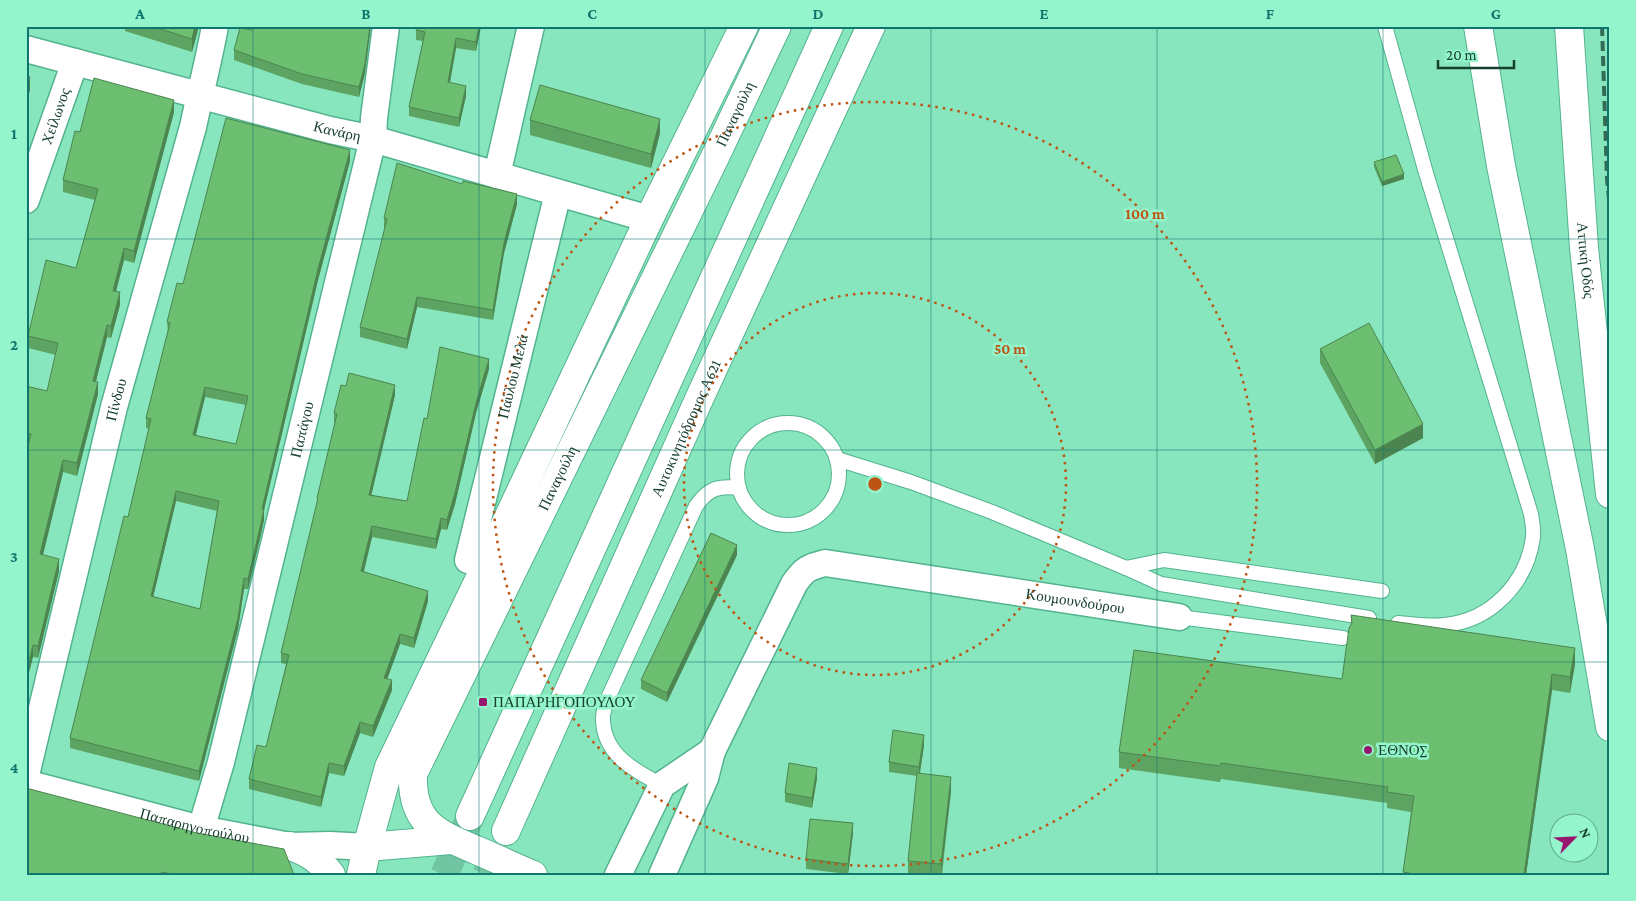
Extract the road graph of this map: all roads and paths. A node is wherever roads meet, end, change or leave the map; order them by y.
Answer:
1 (215, 26) edge
2 (386, 26) edge
3 (531, 26) edge
4 (744, 26) edge
5 (777, 26) edge
6 (829, 26) edge
7 (871, 26) edge
8 (1385, 26) edge
9 (1478, 26) edge
10 (1569, 26) edge
11 (26, 49) edge
12 (75, 62) junction
13 (199, 95) junction
14 (373, 139) junction
15 (496, 175) junction
16 (558, 193) junction
17 (26, 200) edge
18 (649, 219) junction
19 (837, 459) junction
20 (739, 488) junction
21 (1610, 494) edge
22 (468, 560) dead end
23 (1126, 568) junction
24 (1382, 591) dead end
25 (1179, 617) joint
26 (1342, 638) dead end
27 (1610, 727) edge
28 (712, 750) junction
29 (26, 775) edge
30 (26, 783) edge
31 (662, 786) junction
32 (470, 816) tunnel mouth
33 (201, 829) junction
34 (506, 831) tunnel mouth
35 (451, 840) junction
36 (290, 846) junction
37 (366, 848) junction
38 (331, 875) edge
39 (361, 875) edge
40 (533, 875) edge
41 (618, 875) edge
42 (662, 875) edge

1 - 13 street, Πίνδου
2 - 14 street, Παπάγου
3 - 15 street
4 - 18 main road, Παναγούλη
5 - 35 main road, Παναγούλη
6 - 32 main road
7 - 34 main road, Αυτοκινητόδρομος Α621
8 - 23 lane
9 - 27 main road
10 - 21 main road, Αττική Οδός
11 - 12 street, Κανάρη
12 - 13 street, Κανάρη
12 - 17 street, Χείλωνος
13 - 14 street, Κανάρη
13 - 29 street, Πίνδου
14 - 15 street, Κανάρη
14 - 33 street, Παπάγου
15 - 16 street, Κανάρη
16 - 18 street, Κανάρη
16 - 22 street, Παύλου Μελά
18 - 37 main road, Παναγούλη
19 - 20 lane
19 - 20 lane
19 - 23 lane
20 - 31 lane
23 - 24 lane
25 - 26 lane, Κουμουνδούρου
25 - 28 street, Κουμουνδούρου
28 - 31 street
28 - 42 street
30 - 33 street, Παπαρηγοπούλου
31 - 41 street
33 - 36 street, Παπαρηγοπούλου
35 - 37 main road
35 - 40 main road, Παναγούλη
36 - 37 street, Παπαρηγοπούλου
36 - 38 main road
37 - 39 main road, Παναγούλη

